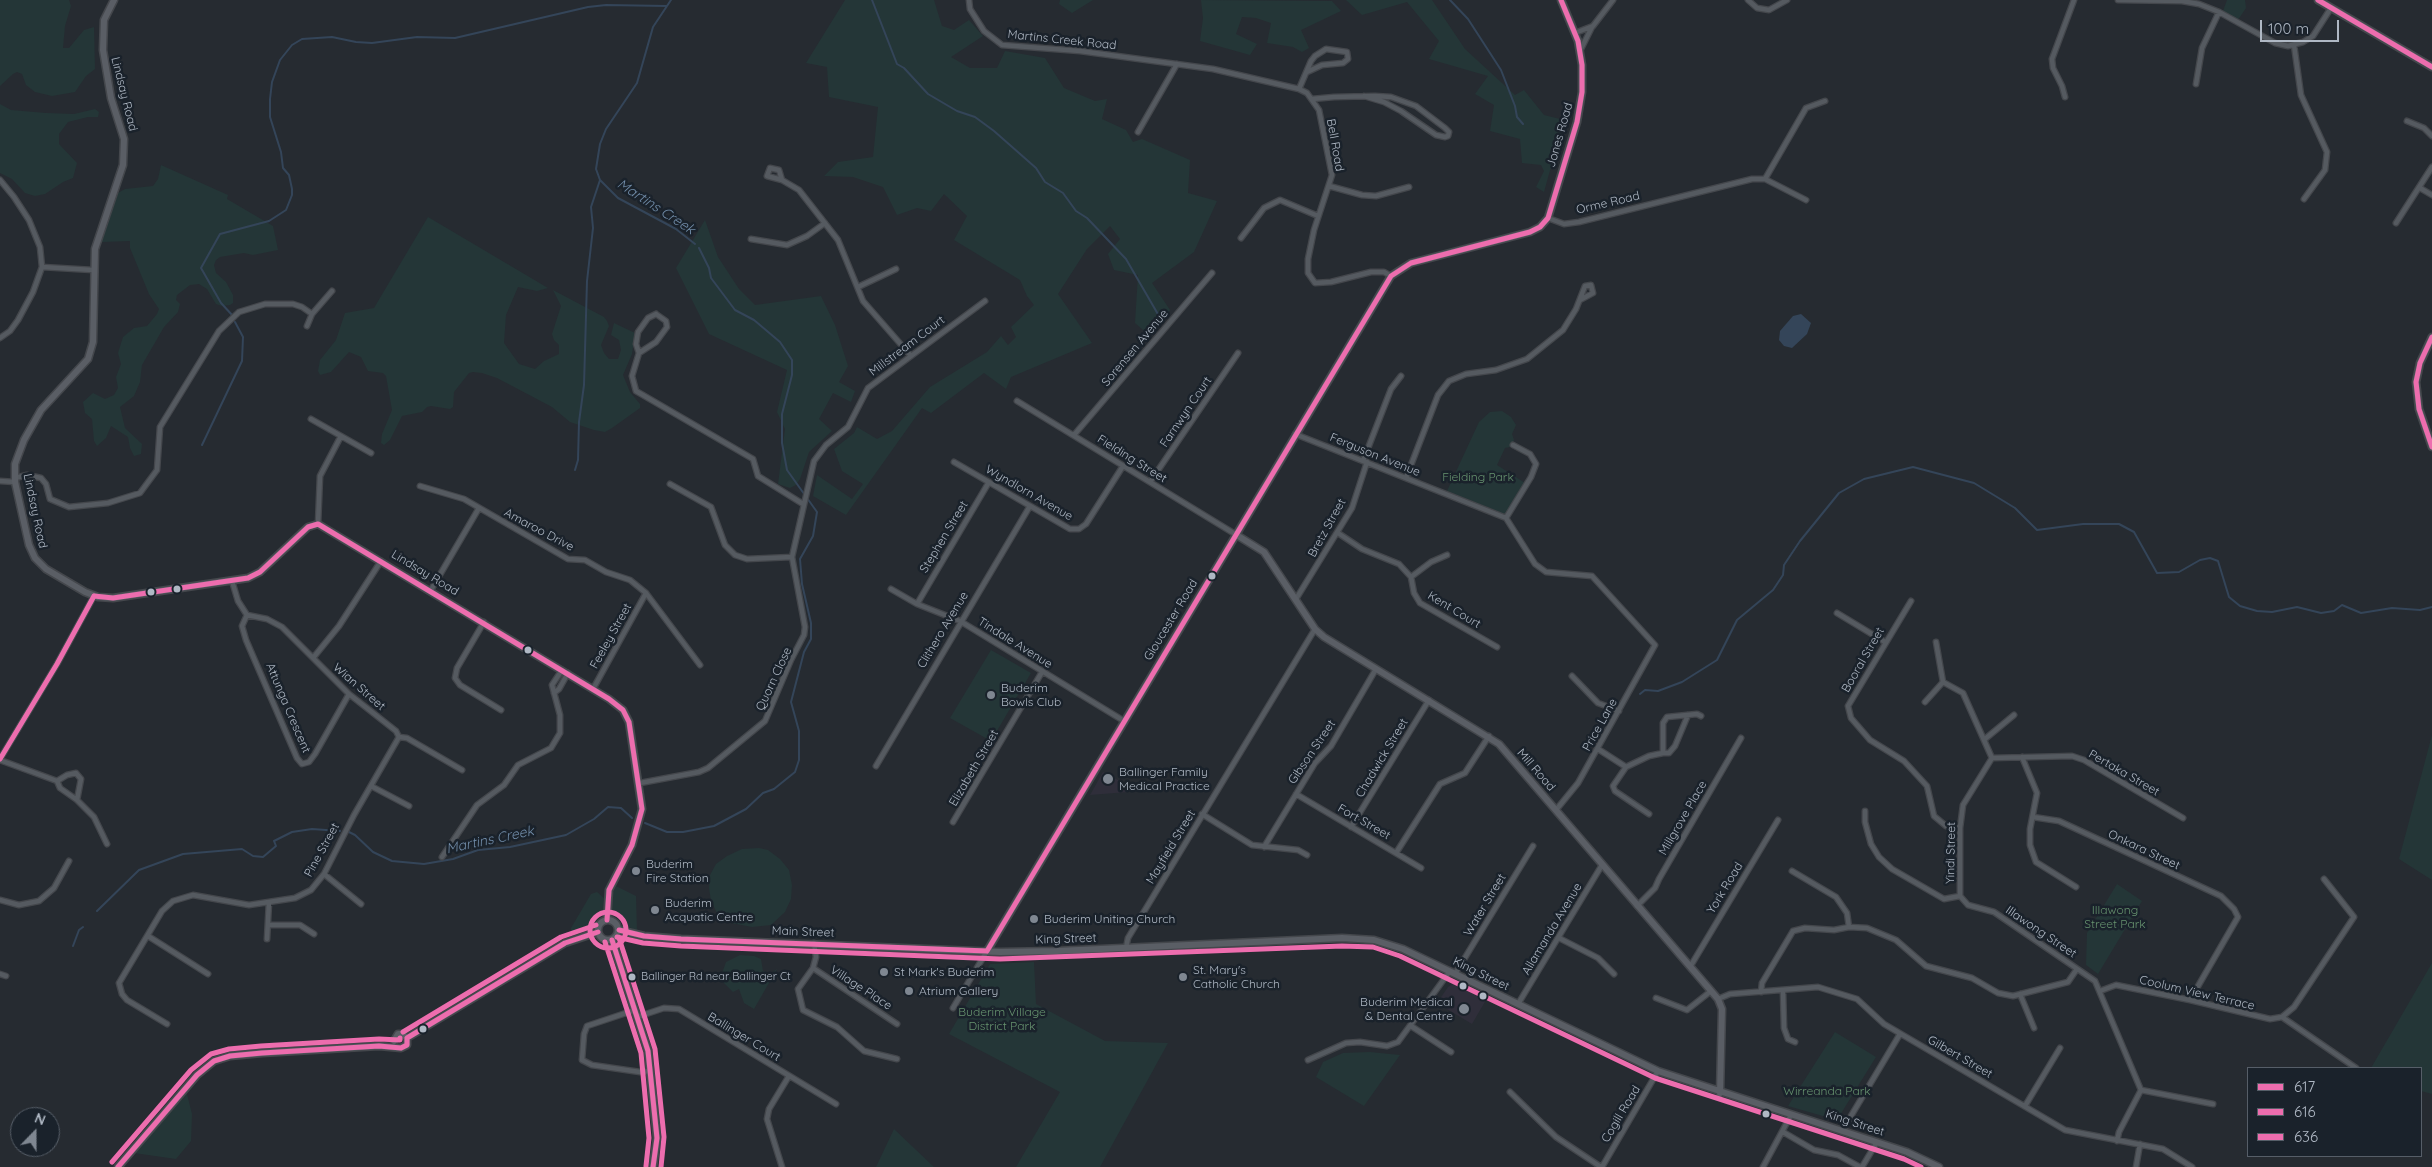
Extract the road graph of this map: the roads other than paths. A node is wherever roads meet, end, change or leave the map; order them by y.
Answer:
1 (114, 0) edge
2 (969, 0) edge
3 (1561, 0) edge
4 (1614, 0) edge
5 (1748, 0) edge
6 (1786, 0) edge
7 (2074, 0) edge
8 (2118, 0) edge
9 (2318, 0) edge
10 (2331, 8) junction
11 (2219, 12) junction
12 (1593, 26) junction
13 (1575, 33) junction
14 (2294, 45) junction
15 (1580, 52) junction
16 (1177, 64) junction
17 (2432, 68) edge
18 (1307, 72) junction
19 (2196, 84) dead end
20 (1299, 89) junction
21 (1364, 96) junction
22 (2065, 97) dead end
23 (1312, 99) junction
24 (1825, 100) dead end
25 (2407, 121) dead end
26 (1138, 132) dead end
27 (2432, 136) edge
28 (2432, 167) edge
29 (1765, 179) junction
30 (0, 180) edge
31 (782, 180) dead end
32 (1329, 186) junction
33 (1410, 187) dead end
34 (2420, 188) junction
35 (2432, 195) edge
36 (2304, 199) dead end
37 (1806, 200) dead end
38 (1318, 216) junction
39 (1548, 218) junction
40 (825, 223) junction
41 (2396, 223) dead end
42 (1242, 238) dead end
43 (751, 239) dead end
44 (42, 267) junction
45 (896, 269) dead end
46 (93, 270) junction
47 (1212, 273) dead end
48 (1391, 276) junction
49 (858, 287) junction
50 (332, 291) dead end
51 (1580, 300) dead end
52 (985, 301) dead end
53 (312, 314) junction
54 (306, 326) dead end
55 (2432, 337) edge
56 (0, 338) edge
57 (639, 353) junction
58 (1238, 353) dead end
59 (911, 356) junction
60 (1401, 376) dead end
61 (1017, 401) dead end
62 (311, 419) dead end
63 (1295, 434) junction
64 (1074, 435) junction
65 (341, 436) junction
66 (1513, 445) dead end
67 (2432, 447) edge
68 (371, 453) dead end
69 (814, 461) joint
70 (1365, 461) junction
71 (954, 462) dead end
72 (1123, 466) junction
73 (1406, 478) junction
74 (15, 480) junction
75 (0, 481) edge
76 (990, 482) junction
77 (1150, 482) junction
78 (670, 484) dead end
79 (420, 486) dead end
80 (803, 502) junction
81 (1030, 506) junction
82 (479, 508) junction
83 (1506, 518) junction
84 (318, 524) junction
85 (1338, 533) junction
86 (1235, 534) junction
87 (1447, 555) dead end
88 (792, 557) junction
89 (381, 560) junction
90 (1411, 576) junction
91 (232, 581) junction
92 (891, 589) dead end
93 (431, 590) junction
94 (646, 593) junction
95 (94, 596) junction
96 (1296, 599) junction
97 (1911, 601) dead end
98 (916, 604) junction
99 (1836, 613) dead end
100 (247, 615) junction
101 (960, 621) junction
102 (484, 622) junction
103 (1315, 629) junction
104 (1885, 642) junction
105 (1936, 642) dead end
106 (1497, 647) dead end
107 (313, 658) junction
108 (700, 665) dead end
109 (1376, 669) junction
110 (565, 672) junction
111 (1042, 672) junction
112 (1572, 676) dead end
113 (1943, 682) junction
114 (593, 688) junction
115 (349, 694) junction
116 (1429, 700) junction
117 (1925, 702) dead end
118 (501, 710) dead end
119 (1619, 711) junction
120 (1688, 715) junction
121 (2014, 715) dead end
122 (1701, 716) dead end
123 (1124, 721) junction
124 (1489, 736) junction
125 (399, 737) junction
126 (1741, 738) dead end
127 (1985, 739) junction
128 (1598, 749) junction
129 (1663, 753) junction
130 (2022, 757) junction
131 (1992, 758) junction
132 (0, 760) edge
133 (876, 766) dead end
134 (1626, 768) junction
135 (462, 770) dead end
136 (56, 781) junction
137 (640, 783) junction
138 (371, 786) junction
139 (1296, 794) junction
140 (77, 800) junction
141 (409, 806) dead end
142 (1556, 810) junction
143 (1865, 811) dead end
144 (1202, 814) junction
145 (1649, 814) dead end
146 (2033, 817) junction
147 (2183, 818) dead end
148 (1778, 820) dead end
149 (953, 822) dead end
150 (1352, 827) junction
151 (1960, 828) junction
152 (107, 844) dead end
153 (1533, 846) dead end
154 (1264, 847) junction
155 (1396, 853) junction
156 (1307, 855) dead end
157 (442, 857) dead end
158 (69, 861) dead end
159 (1602, 865) junction
160 (1421, 868) dead end
161 (1792, 871) dead end
162 (324, 874) junction
163 (2324, 879) dead end
164 (2076, 887) dead end
165 (1960, 896) junction
166 (0, 900) edge
167 (269, 902) junction
168 (361, 904) dead end
169 (1637, 906) junction
170 (607, 920) junction
171 (268, 925) junction
172 (1849, 927) junction
173 (619, 930) junction
174 (598, 932) junction
175 (314, 934) dead end
176 (148, 936) junction
177 (1559, 938) junction
178 (267, 939) dead end
179 (612, 940) junction
180 (814, 943) junction
181 (1126, 948) junction
182 (987, 951) junction
183 (1690, 967) junction
184 (813, 968) junction
185 (2077, 969) junction
186 (1452, 973) junction
187 (0, 974) edge
188 (208, 974) dead end
189 (1614, 974) dead end
190 (6, 976) dead end
191 (1784, 991) junction
192 (2100, 991) junction
193 (1711, 992) junction
194 (1762, 992) junction
195 (2020, 994) junction
196 (1656, 998) dead end
197 (1718, 1000) junction
198 (2190, 1000) junction
199 (1518, 1004) junction
200 (953, 1008) dead end
201 (636, 1014) junction
202 (2282, 1017) junction
203 (167, 1024) dead end
204 (898, 1024) dead end
205 (1411, 1026) junction
206 (2034, 1028) dead end
207 (1900, 1034) junction
208 (407, 1038) junction
209 (1795, 1042) dead end
210 (395, 1044) junction
211 (2060, 1048) dead end
212 (1451, 1052) dead end
213 (897, 1060) dead end
214 (1308, 1060) dead end
215 (2355, 1067) edge
216 (650, 1071) junction
217 (1658, 1071) junction
218 (789, 1076) junction
219 (2141, 1090) junction
220 (1510, 1092) dead end
221 (1720, 1093) junction
222 (836, 1104) dead end
223 (2214, 1104) dead end
224 (2024, 1106) junction
225 (1792, 1115) junction
226 (1842, 1131) junction
227 (1783, 1132) junction
228 (2117, 1141) junction
229 (1877, 1142) junction
230 (2140, 1144) junction
231 (118, 1167) edge
232 (653, 1167) edge
233 (782, 1167) edge
234 (1601, 1167) edge
235 (1763, 1167) edge
236 (1861, 1167) edge
237 (1939, 1167) edge
238 (2136, 1167) edge
239 (2192, 1167) edge

1 - 46 main road, Lindsay Road
2 - 16 street, Martins Creek Road
3 - 13 main road, Jones Road
4 - 12 street
5 - 6 street
7 - 22 street
8 - 11 street
9 - 10 main road
10 - 14 street
10 - 17 main road
11 - 14 street
11 - 19 street
12 - 13 street
12 - 15 street
13 - 15 main road, Jones Road
14 - 36 street
15 - 39 main road, Jones Road
16 - 20 street, Bell Road
16 - 26 street
18 - 18 street
18 - 20 street
20 - 23 street, Bell Road
21 - 21 street
21 - 23 street
23 - 32 street, Bell Road
24 - 29 street
25 - 27 street
28 - 34 street
29 - 37 street
29 - 39 street, Orme Road
30 - 44 street
31 - 40 street
32 - 33 street
32 - 38 street, Bell Road
34 - 35 street
34 - 41 street
38 - 42 street
38 - 48 street, Bell Road
39 - 48 main road
40 - 43 street
40 - 49 street
44 - 46 street
44 - 56 street
45 - 49 street
46 - 74 main road, Lindsay Road
47 - 64 street, Sorensen Avenue
48 - 63 main road, Gloucester Road
49 - 59 street
50 - 53 street
51 - 73 street
52 - 59 street, Millstream Court
53 - 54 street
53 - 74 street
55 - 67 main road
57 - 57 street
57 - 80 street
58 - 77 street, Farnwyn Court
59 - 69 street, Millstream Court
60 - 70 street, Bretz Street
61 - 64 street, Fielding Street
62 - 65 street
63 - 70 street, Ferguson Avenue
63 - 86 main road, Gloucester Road
64 - 72 street, Fielding Street
65 - 68 street
65 - 84 street
66 - 83 street
69 - 80 street, Quorn Close
70 - 73 street, Ferguson Avenue
70 - 85 street, Bretz Street
71 - 76 street, Wyndlorn Avenue
72 - 77 street, Fielding Street
72 - 81 street, Wyndlorn Avenue
73 - 83 street, Ferguson Avenue
74 - 75 street
74 - 95 main road, Lindsay Road
76 - 81 street, Wyndlorn Avenue
76 - 98 street, Stephen Street
77 - 86 street, Fielding Street
78 - 88 street
79 - 82 street, Amaroo Drive
80 - 88 street, Quorn Close
81 - 101 street, Clithero Avenue
82 - 93 street
82 - 94 street, Amaroo Drive
83 - 119 street, Price Lane
84 - 89 main road, Lindsay Road
84 - 91 main road, Lindsay Road
85 - 90 street
85 - 96 street, Bretz Street
86 - 96 main road, Mill Road
86 - 123 main road, Gloucester Road
87 - 90 street
88 - 137 street, Quorn Close
89 - 93 main road, Lindsay Road
89 - 107 street
90 - 106 street, Kent Court
91 - 95 main road, Lindsay Road
91 - 100 street
92 - 98 street, Tindale Avenue
93 - 102 main road, Lindsay Road
94 - 108 street, Amaroo Drive
94 - 114 street, Feeley Street
95 - 132 street
96 - 103 main road, Mill Road
97 - 104 street, Booral Street
98 - 101 street, Tindale Avenue
99 - 104 street
100 - 107 street, Wian Street
100 - 115 street, Attunga Crescent
101 - 111 street, Tindale Avenue
101 - 133 street, Clithero Avenue
102 - 110 main road, Lindsay Road
102 - 118 street
103 - 109 main road, Mill Road
103 - 144 street, Mayfield Street
104 - 151 street, Booral Street
105 - 113 street
107 - 115 street, Wian Street
109 - 116 main road, Mill Road
109 - 139 street, Gibson Street
110 - 114 main road, Lindsay Road
110 - 157 street
111 - 123 street, Tindale Avenue
111 - 149 street, Elizabeth Street
112 - 119 street
113 - 117 street
113 - 127 street
114 - 137 main road, Lindsay Road
115 - 125 street, Wian Street
116 - 124 main road, Mill Road
116 - 150 street, Chadwick Street
119 - 128 street, Price Lane
120 - 122 street
120 - 129 street
120 - 129 street
121 - 127 street
123 - 182 main road, Gloucester Road
124 - 142 main road, Mill Road
124 - 155 street
125 - 135 street, Wian Street
125 - 138 street, Pine Street
126 - 169 street, Millgrove Place
127 - 131 street
128 - 134 street
128 - 142 street, Price Lane
129 - 134 street
130 - 131 street, Pertaka Street
130 - 146 street
130 - 147 street, Pertaka Street
131 - 151 street, Yindi Street
132 - 136 street
134 - 145 street
136 - 140 street
136 - 140 street
137 - 170 main road, Lindsay Road
138 - 141 street
138 - 162 street, Pine Street
139 - 150 street, Fort Street
139 - 154 street, Gibson Street
140 - 152 street
142 - 159 main road, Mill Road
143 - 165 street, Illawong Street
144 - 154 street
144 - 181 street, Mayfield Street
146 - 164 street
146 - 198 street, Onkara Street
148 - 183 street, York Road
150 - 155 street, Fort Street
151 - 165 street, Yindi Street
153 - 186 street, Water Street
154 - 156 street
155 - 160 street, Fort Street
158 - 166 street
159 - 169 main road, Mill Road
159 - 177 street, Allamanda Avenue
161 - 172 street
162 - 167 street, Pine Street
162 - 168 street
163 - 202 street
165 - 185 street, Illawong Street
167 - 171 street
167 - 176 street, Pine Street
169 - 183 main road, Mill Road
170 - 173 main road
170 - 174 main road
171 - 175 street
171 - 178 street
172 - 194 street
172 - 195 street
173 - 179 main road
173 - 180 main road, Main Street
174 - 179 main road
174 - 208 main road
176 - 188 street
176 - 203 street, Pine Street
177 - 189 street
177 - 199 street, Allamanda Avenue
179 - 201 main road
180 - 182 main road, Main Street
180 - 184 street
181 - 182 main road, King Street
181 - 186 main road, King Street
182 - 200 street
183 - 193 main road, Mill Road
184 - 204 street, Village Place
184 - 213 street
185 - 192 street, Illawong Street
185 - 195 street
186 - 199 main road, King Street
186 - 205 street, Water Street
187 - 190 street
191 - 194 street, Gilbert Street
191 - 207 street, Gilbert Street
191 - 209 street
192 - 198 street, Coolum View Terrace
192 - 219 street
193 - 196 street
193 - 197 main road, Mill Road
194 - 197 street, Gilbert Street
195 - 206 street
197 - 221 main road
198 - 202 street, Coolum View Terrace
199 - 217 main road, King Street
201 - 216 main road
201 - 216 street, Ballinger Court
201 - 218 street, Ballinger Court
202 - 215 street
205 - 212 street
205 - 214 street, Water Street
207 - 224 street, Gilbert Street
207 - 226 street
208 - 210 main road
208 - 210 main road
210 - 231 main road
211 - 224 street
216 - 232 main road
217 - 221 main road, King Street
217 - 234 street, Cogill Road
218 - 222 street, Ballinger Court
218 - 233 street
219 - 223 street
219 - 228 street
220 - 234 street
221 - 225 main road, King Street
224 - 228 street, Gilbert Street
225 - 226 main road, King Street
225 - 227 street
226 - 229 main road, King Street
227 - 235 street
227 - 236 street
228 - 230 street, Gilbert Street
229 - 236 street
229 - 237 main road, King Street
230 - 238 street
230 - 239 street, Gilbert Street

